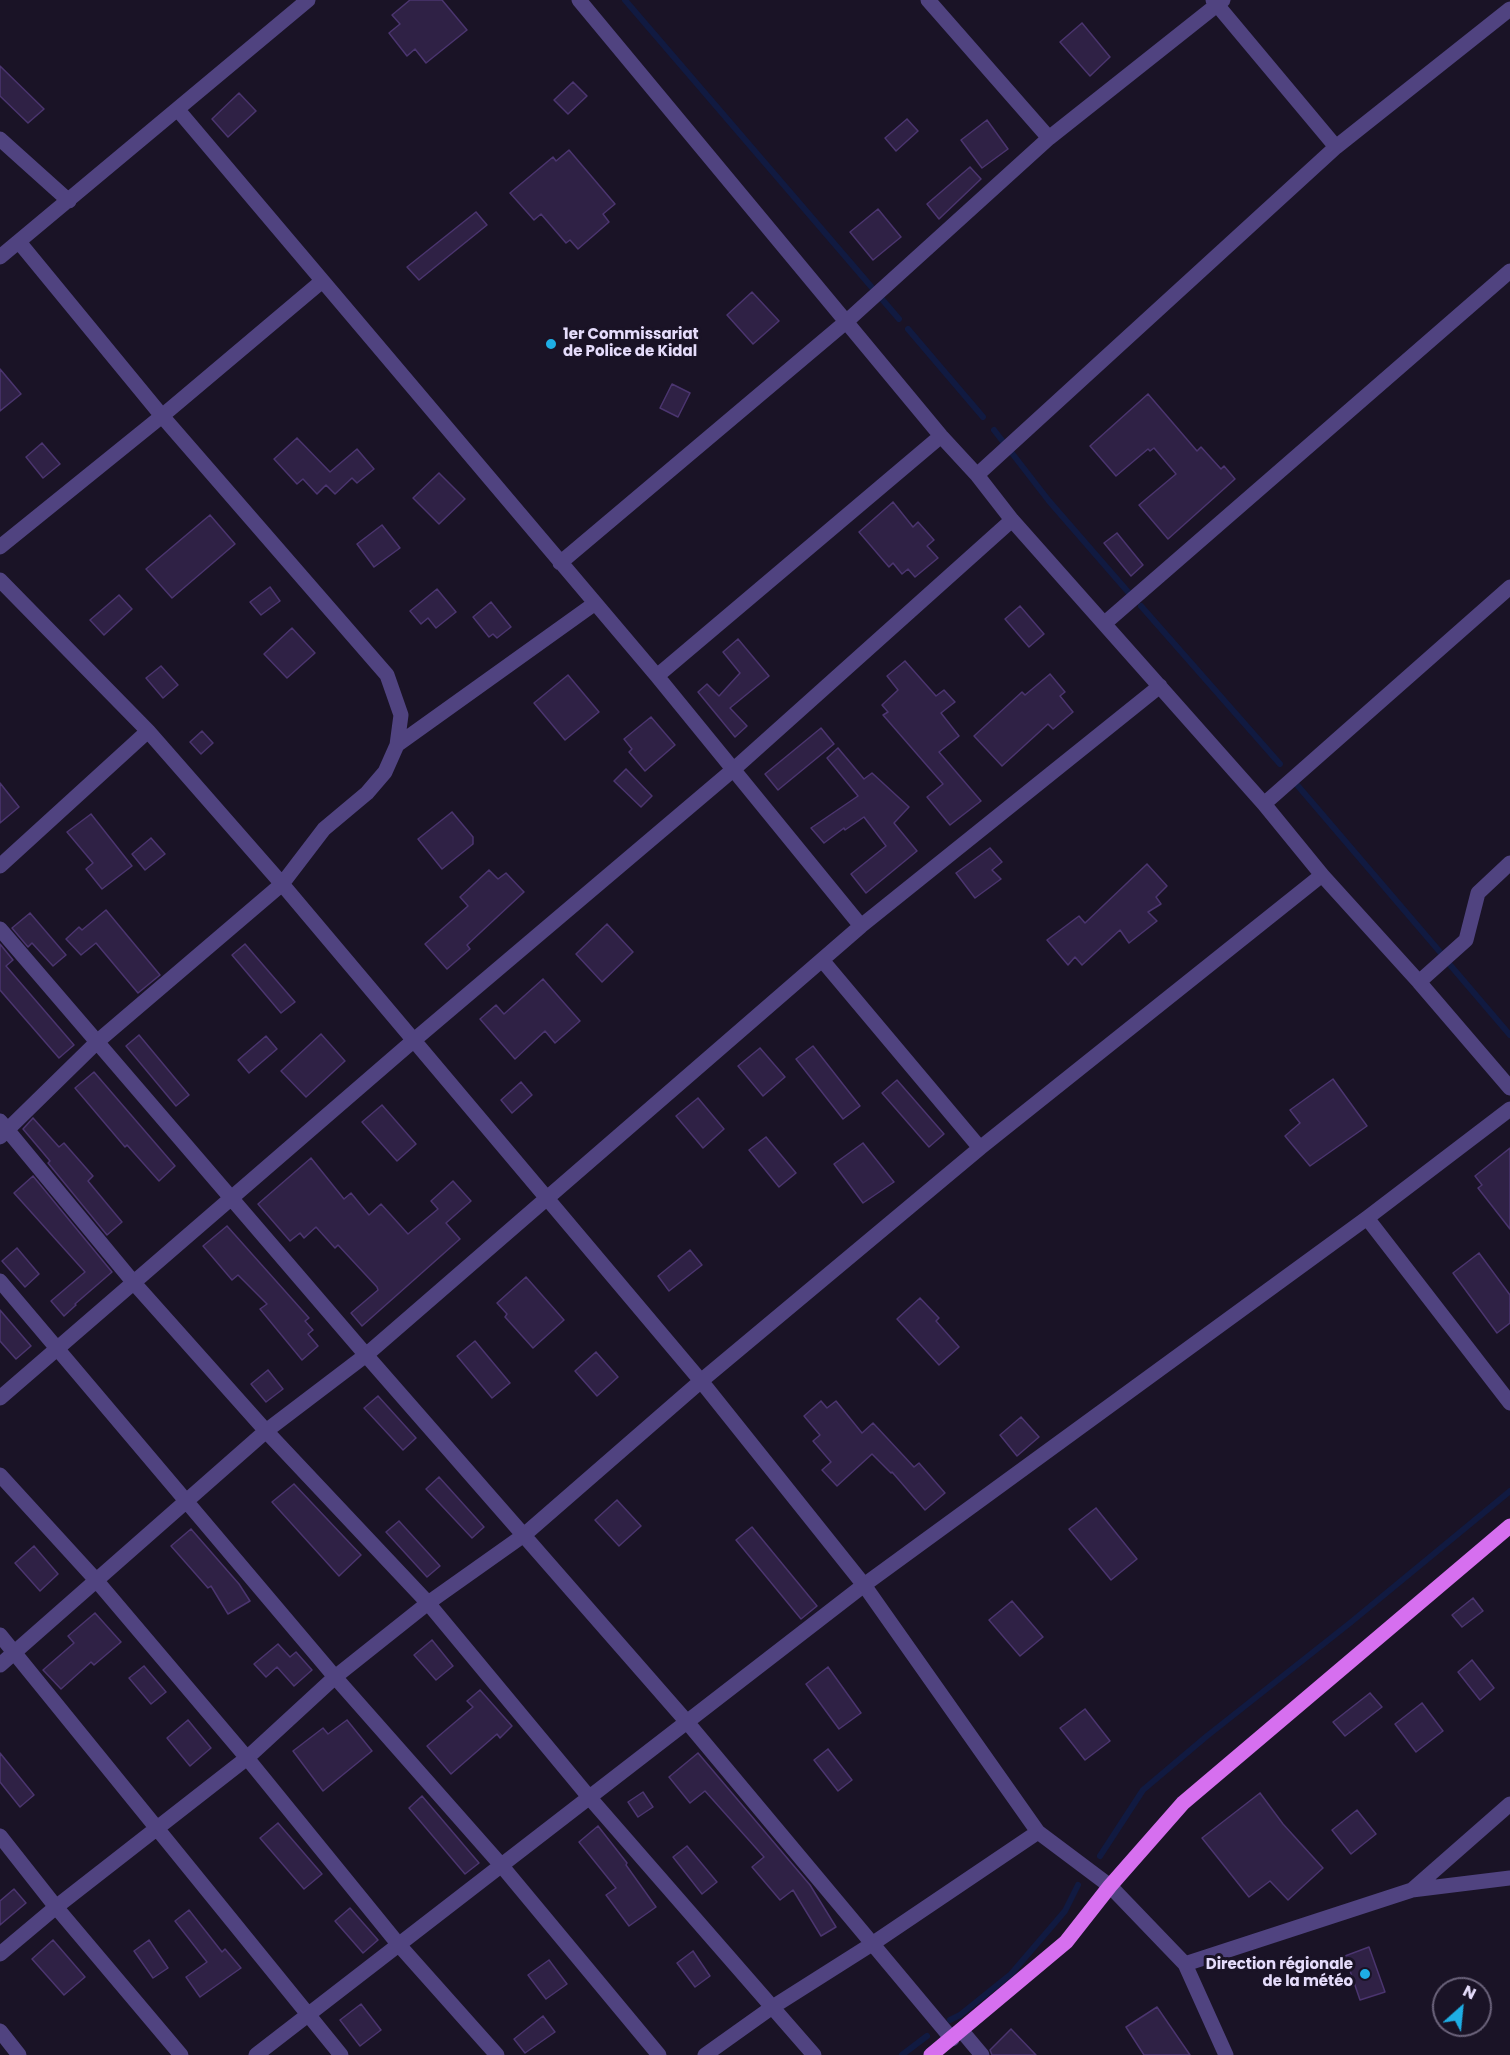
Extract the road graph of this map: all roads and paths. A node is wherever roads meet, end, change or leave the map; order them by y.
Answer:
1 (308, 0) edge
2 (579, 0) edge
3 (928, 0) edge
4 (1218, 2) edge
5 (1510, 9) edge
6 (178, 110) junction
7 (1049, 138) junction
8 (0, 139) edge
9 (1336, 147) junction
10 (69, 201) junction
11 (19, 242) junction
12 (0, 257) edge
13 (1510, 271) edge
14 (321, 282) junction
15 (847, 321) junction
16 (162, 417) junction
17 (941, 436) junction
18 (976, 475) junction
19 (1012, 520) junction
20 (2, 543) edge
21 (560, 563) junction
22 (0, 580) edge
23 (1510, 587) edge
24 (594, 604) junction
25 (1105, 623) junction
26 (657, 676) junction
27 (1161, 686) junction
28 (148, 732) junction
29 (397, 745) junction
30 (734, 769) junction
31 (1264, 804) junction
32 (1510, 863) edge
33 (0, 866) edge
34 (1322, 875) junction
35 (282, 884) junction
36 (861, 926) junction
37 (0, 929) edge
38 (822, 960) junction
39 (1419, 982) junction
40 (98, 1041) junction
41 (413, 1041) junction
42 (1510, 1088) edge
43 (1510, 1109) edge
44 (3, 1130) edge
45 (980, 1148) junction
46 (232, 1198) junction
47 (546, 1198) junction
48 (1367, 1218) junction
49 (0, 1281) edge
50 (134, 1283) junction
51 (57, 1348) junction
52 (366, 1355) junction
53 (701, 1381) junction
54 (0, 1398) edge
55 (1510, 1403) edge
56 (266, 1431) junction
57 (0, 1475) edge
58 (187, 1501) junction
59 (1510, 1526) edge
60 (524, 1535) junction
61 (96, 1581) junction
62 (864, 1585) junction
63 (428, 1603) junction
64 (0, 1635) edge
65 (15, 1652) junction
66 (0, 1665) edge
67 (335, 1677) junction
68 (687, 1722) junction
69 (247, 1758) junction
70 (589, 1797) junction
71 (1510, 1804) edge
72 (156, 1829) junction
73 (1038, 1832) junction
74 (0, 1836) edge
75 (501, 1865) junction
76 (1510, 1878) edge
77 (1110, 1886) junction
78 (1412, 1890) junction
79 (56, 1907) junction
80 (872, 1944) junction
81 (399, 1945) junction
82 (0, 1954) edge
83 (1185, 1964) junction
84 (771, 2008) junction
85 (308, 2015) junction
86 (0, 2031) edge
87 (956, 2035) junction
88 (19, 2055) edge
89 (181, 2055) edge
90 (256, 2055) edge
91 (341, 2055) edge
92 (497, 2055) edge
93 (659, 2055) edge
94 (705, 2055) edge
95 (814, 2055) edge
96 (931, 2055) edge
97 (982, 2055) edge
98 (1226, 2055) edge

1 - 6 street
2 - 15 street
3 - 7 street
4 - 7 street
4 - 9 street
5 - 9 street
6 - 10 street
6 - 14 street
7 - 15 street
8 - 10 street
9 - 18 street
10 - 11 street
11 - 12 street
11 - 16 street
13 - 25 street
14 - 16 street
14 - 21 street
15 - 17 street
15 - 21 street
16 - 20 street
16 - 29 street
17 - 18 street
17 - 26 street
18 - 19 street
19 - 25 street
19 - 30 street
21 - 24 street
22 - 28 street
23 - 31 street
24 - 26 street
24 - 29 street
25 - 27 street
26 - 30 street
27 - 31 street
27 - 36 street
28 - 33 street
28 - 35 street
29 - 35 street
30 - 36 street
30 - 41 street
31 - 34 street
32 - 39 street
34 - 39 street
34 - 45 street
35 - 40 street
35 - 41 street
36 - 38 street
37 - 40 street
38 - 45 street
38 - 47 street
39 - 42 street
40 - 44 street
40 - 46 street
41 - 46 street
41 - 47 street
43 - 48 street
44 - 50 street
45 - 53 street
46 - 50 street
46 - 52 street
47 - 52 street
47 - 53 street
48 - 55 street
48 - 62 street
49 - 51 street
50 - 51 street
50 - 56 street
51 - 54 street
51 - 58 street
52 - 56 street
52 - 60 street
53 - 60 street
53 - 62 street
56 - 58 street
56 - 63 street
57 - 61 street
58 - 61 street
58 - 67 street
59 - 77 main road
60 - 63 street
60 - 68 street
61 - 65 street
61 - 69 street
62 - 68 street
62 - 73 street
63 - 67 street
63 - 70 street
64 - 65 street
65 - 66 street
65 - 72 street
67 - 69 street
67 - 75 street
68 - 70 street
68 - 80 street
69 - 72 street
69 - 81 street
70 - 75 street
70 - 84 street
71 - 78 street
72 - 79 street
72 - 85 street
73 - 77 street
73 - 80 street
74 - 79 street
75 - 81 street
75 - 93 street
76 - 78 street
77 - 83 street
77 - 87 main road
78 - 83 street
79 - 82 street
79 - 89 street
80 - 84 street
80 - 87 street
81 - 85 street
81 - 92 street
83 - 98 street
84 - 94 street
84 - 95 street
85 - 90 street
85 - 91 street
86 - 88 street
87 - 96 main road
87 - 97 street

